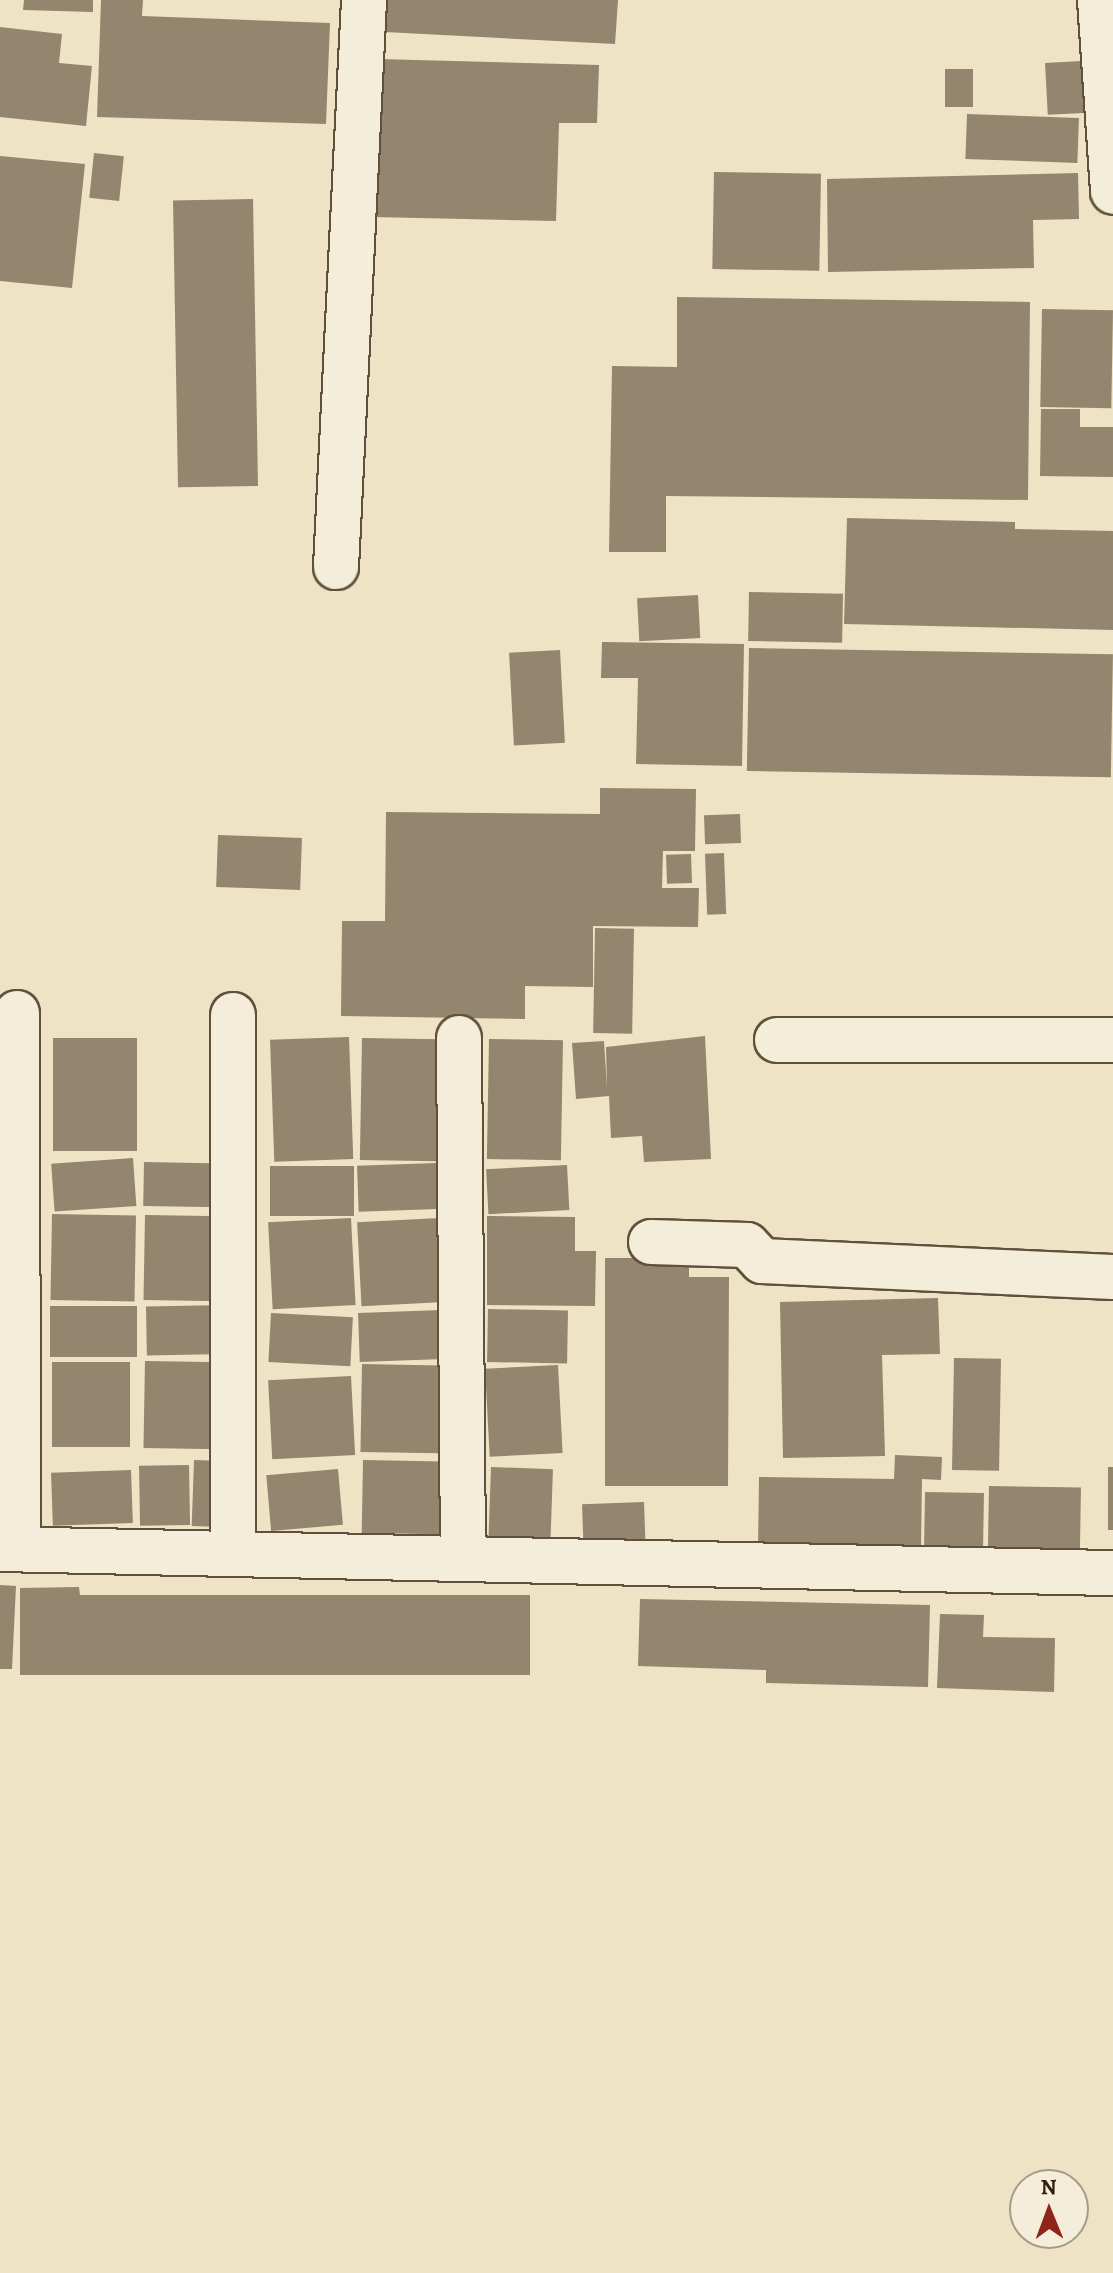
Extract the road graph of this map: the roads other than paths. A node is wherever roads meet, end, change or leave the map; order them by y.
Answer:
1 (364, 0) edge
2 (1100, 0) edge
3 (1113, 192) edge
4 (336, 567) dead end
5 (17, 1013) dead end
6 (233, 1015) dead end
7 (459, 1038) dead end
8 (777, 1040) dead end
9 (1113, 1040) edge
10 (651, 1242) dead end
11 (1113, 1277) edge
12 (9, 1549) edge
13 (233, 1554) junction
14 (463, 1559) junction
15 (1113, 1573) edge

1 - 4 street
2 - 3 street
5 - 12 street
6 - 13 street
7 - 14 street
8 - 9 street
10 - 11 street
12 - 13 street
13 - 14 street
14 - 15 street

